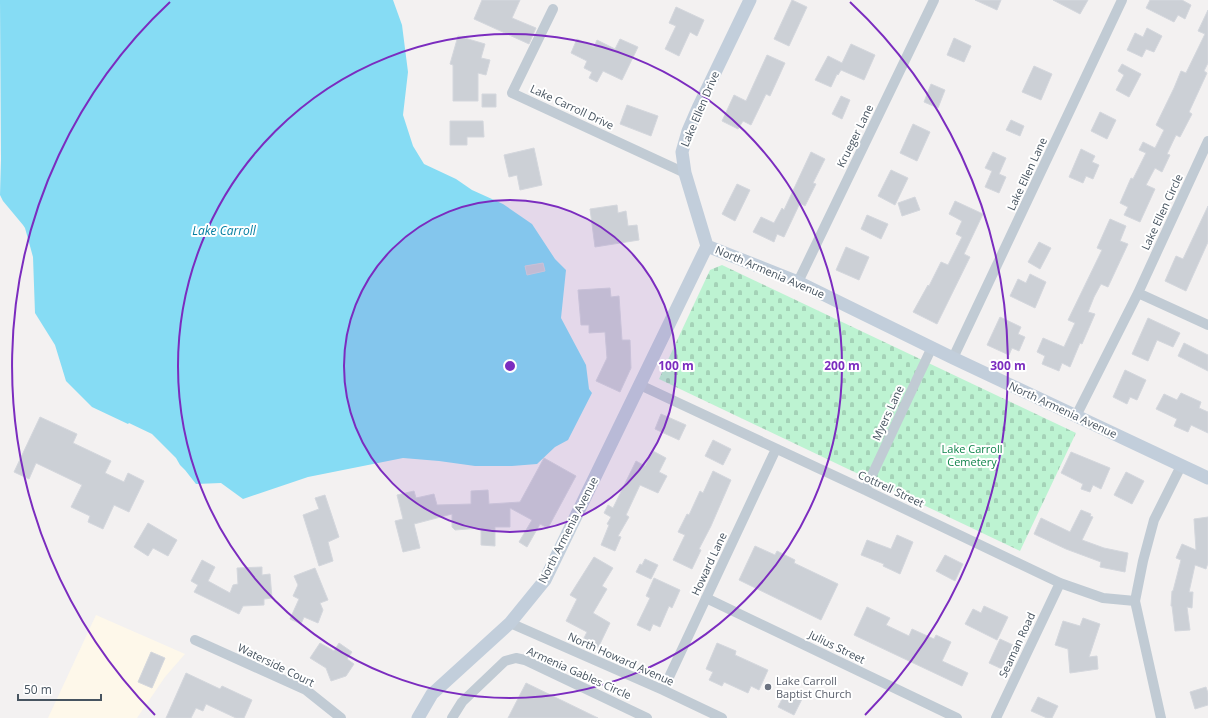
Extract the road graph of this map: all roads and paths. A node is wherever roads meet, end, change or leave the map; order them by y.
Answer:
1 (750, 0) edge
2 (934, 0) edge
3 (1122, 0) edge
4 (554, 9) dead end
5 (1208, 141) edge
6 (685, 173) junction
7 (707, 246) junction
8 (798, 282) junction
9 (1138, 293) junction
10 (1208, 326) edge
11 (932, 347) junction
12 (953, 358) junction
13 (640, 385) junction
14 (1076, 416) junction
15 (776, 449) junction
16 (1181, 466) junction
17 (1208, 478) edge
18 (865, 490) junction
19 (1060, 583) junction
20 (706, 598) junction
21 (1135, 601) junction
22 (510, 623) junction
23 (195, 640) dead end
24 (663, 690) junction
25 (341, 718) edge
26 (418, 718) edge
27 (452, 718) edge
28 (647, 718) edge
29 (722, 718) edge
30 (958, 718) edge
31 (996, 718) edge
32 (1162, 718) edge

1 - 6 main road, Lake Ellen Drive
2 - 8 street, Krueger Lane
3 - 12 street, Lake Ellen Lane
4 - 6 street, Lake Carroll Drive
5 - 9 street, Lake Ellen Circle
6 - 7 main road, Lake Ellen Drive
7 - 8 main road, North Armenia Avenue
7 - 13 main road, North Armenia Avenue
8 - 11 main road, North Armenia Avenue
9 - 10 street
9 - 14 street, Lake Ellen Circle
11 - 12 main road, North Armenia Avenue
11 - 18 street, Myers Lane
12 - 14 main road, North Armenia Avenue
13 - 15 street, Cottrell Street
13 - 22 main road, North Armenia Avenue
14 - 16 main road, North Armenia Avenue
15 - 18 street, Cottrell Street
15 - 20 street, Howard Lane
16 - 17 main road, North Armenia Avenue
16 - 21 street
18 - 19 street, Cottrell Street
19 - 21 street, Cottrell Street
19 - 31 street, Seaman Road
20 - 24 street, Howard Lane
20 - 30 street, Julius Street
21 - 32 street
22 - 24 street, North Howard Avenue
22 - 26 main road, North Armenia Avenue
23 - 25 street, Waterside Court
24 - 29 street, North Howard Avenue
27 - 28 street, Armenia Gables Circle

